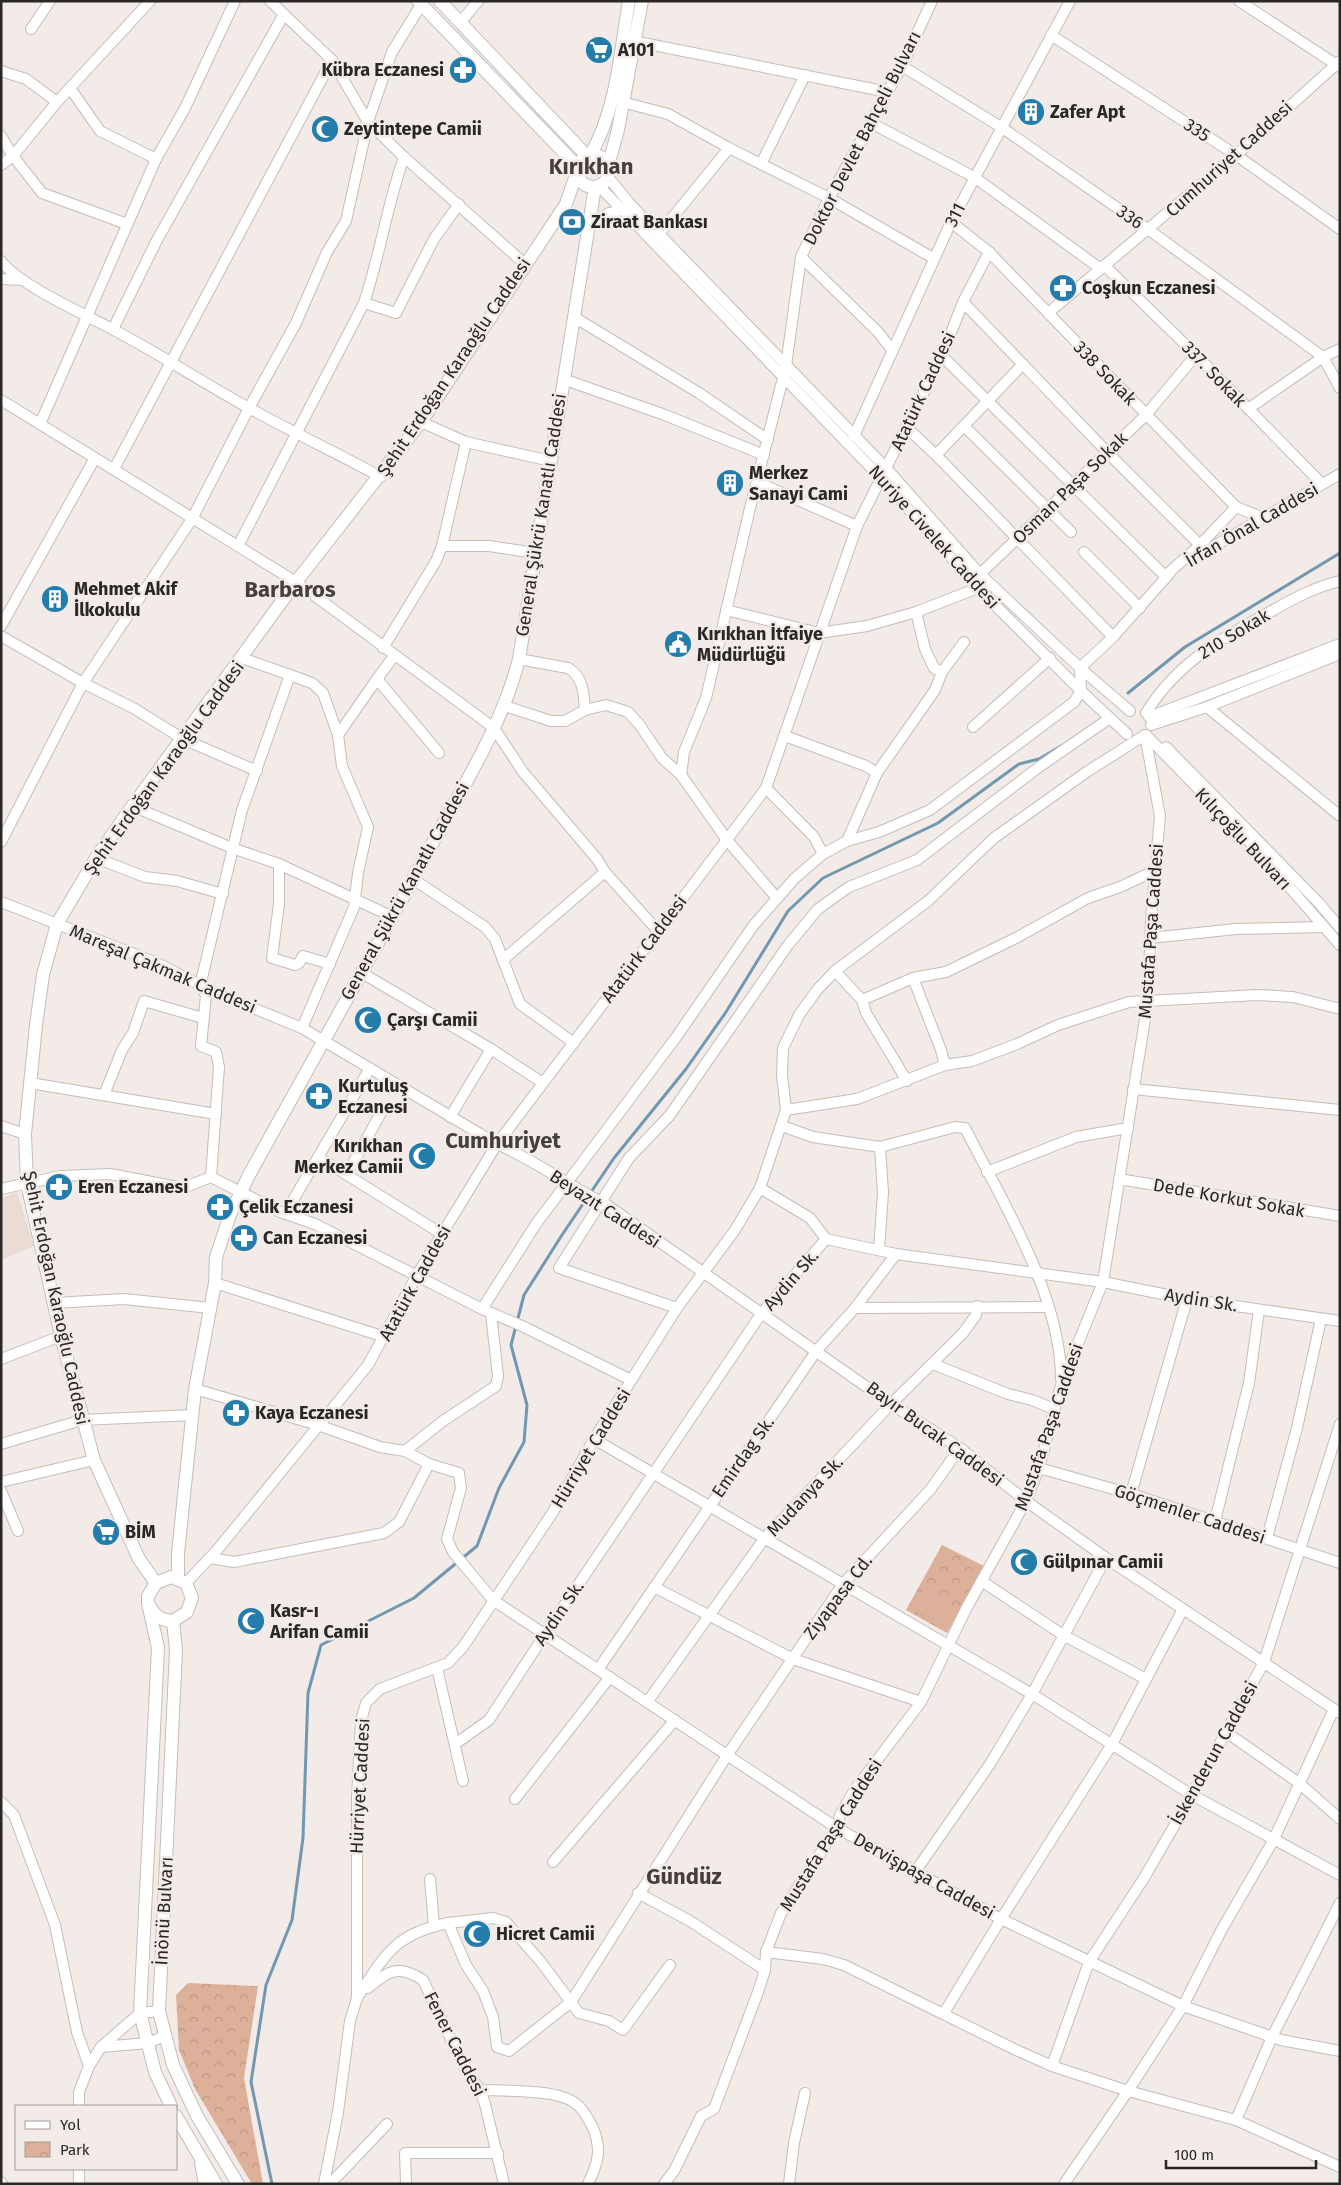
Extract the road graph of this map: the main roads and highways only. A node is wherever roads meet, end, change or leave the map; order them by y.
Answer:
1 (440, 1) edge
2 (629, 1) edge
3 (642, 1) edge
4 (419, 3) edge
5 (589, 155) junction
6 (576, 170) junction
7 (603, 179) junction
8 (182, 1581) junction
9 (156, 1582) junction
10 (148, 1603) junction
11 (173, 1621) junction
12 (172, 2105) edge
13 (178, 2120) edge
14 (216, 2184) edge
15 (238, 2184) edge

1 - 5 main road, Nuriye Civelek Caddesi
2 - 5 main road
3 - 7 main road, General Şükrü Kanatlı Caddesi
4 - 6 main road, Nuriye Civelek Caddesi
5 - 6 main road
5 - 7 main road, Nuriye Civelek Caddesi
6 - 7 main road, Nuriye Civelek Caddesi
6 - 9 main road, Şehit Erdoğan Karaoğlu Caddesi
7 - 8 main road, General Şükrü Kanatlı Caddesi
8 - 9 main road
8 - 11 main road
9 - 10 main road
10 - 11 main road
10 - 12 main road, İnönü Bulvarı
11 - 15 main road, İnönü Bulvarı
13 - 14 main road

